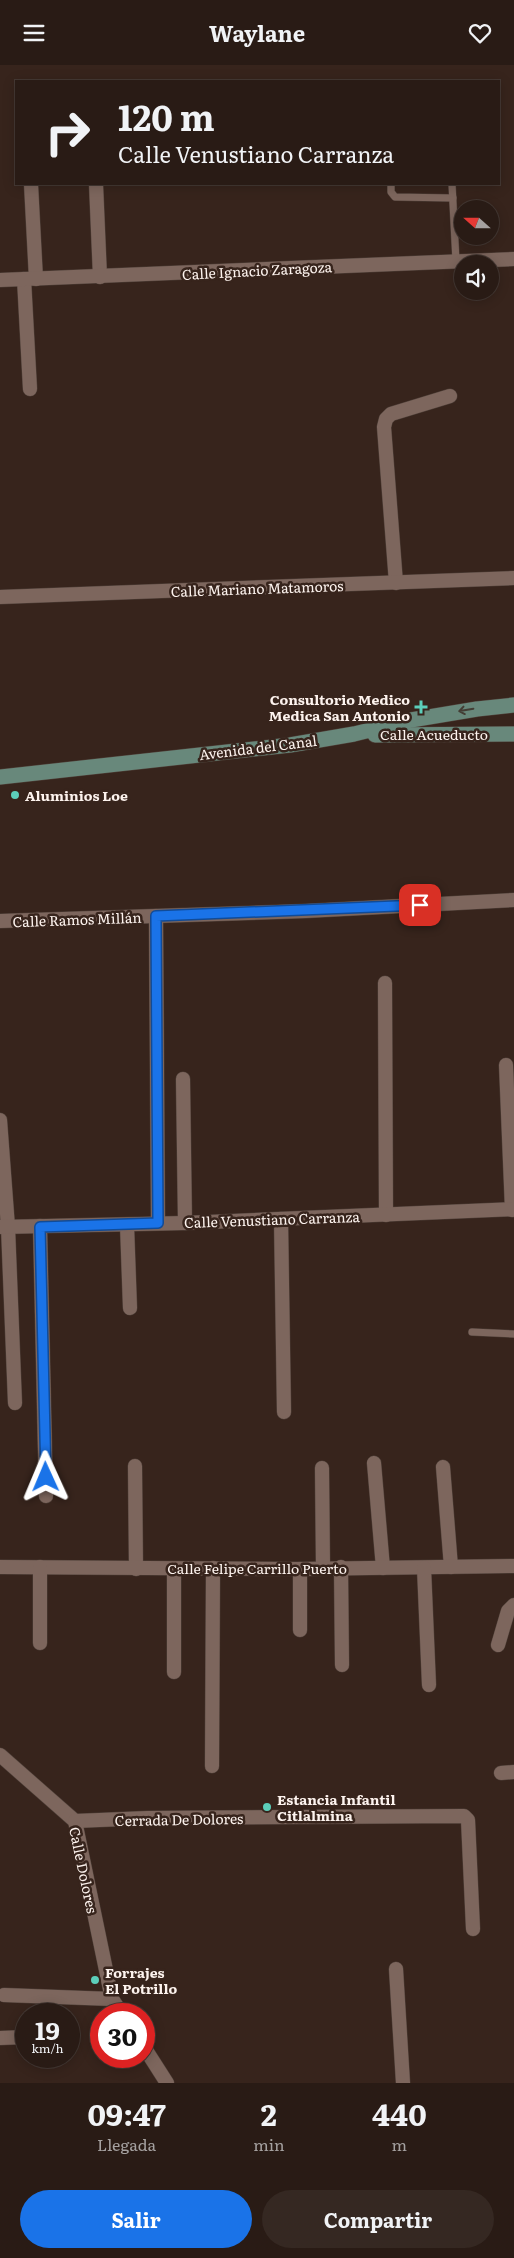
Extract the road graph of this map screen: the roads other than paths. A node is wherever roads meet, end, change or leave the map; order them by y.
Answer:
1 (32, 185) edge
2 (96, 185) edge
3 (391, 185) edge
4 (452, 185) edge
5 (453, 198) junction
6 (456, 255) edge
7 (514, 259) edge
8 (499, 260) edge
9 (454, 261) edge
10 (100, 277) junction
11 (30, 279) junction
12 (0, 280) edge
13 (30, 389) dead end
14 (450, 396) dead end
15 (514, 578) edge
16 (396, 583) junction
17 (0, 597) edge
18 (514, 705) edge
19 (354, 734) junction
20 (514, 734) edge
21 (0, 777) edge
22 (514, 900) edge
23 (156, 916) junction
24 (0, 921) edge
25 (385, 983) dead end
26 (506, 1065) dead end
27 (183, 1079) dead end
28 (0, 1120) edge
29 (513, 1210) edge
30 (386, 1215) junction
31 (281, 1219) junction
32 (158, 1223) junction
33 (185, 1223) junction
34 (127, 1225) junction
35 (4, 1227) edge
36 (40, 1227) junction
37 (130, 1308) dead end
38 (472, 1333) dead end
39 (514, 1335) edge
40 (15, 1403) dead end
41 (284, 1412) dead end
42 (374, 1463) dead end
43 (135, 1466) dead end
44 (443, 1467) dead end
45 (322, 1468) dead end
46 (46, 1496) dead end
47 (514, 1566) edge
48 (0, 1567) edge
49 (40, 1567) junction
50 (341, 1567) junction
51 (451, 1567) junction
52 (213, 1568) junction
53 (323, 1568) junction
54 (384, 1568) junction
55 (424, 1568) junction
56 (136, 1569) junction
57 (174, 1569) junction
58 (300, 1569) junction
59 (514, 1605) edge
60 (300, 1630) dead end
61 (40, 1643) dead end
62 (498, 1645) dead end
63 (342, 1665) dead end
64 (174, 1672) dead end
65 (429, 1685) dead end
66 (0, 1755) edge
67 (212, 1766) dead end
68 (75, 1821) junction
69 (473, 1929) dead end
70 (396, 1969) dead end
71 (4, 1995) dead end
72 (112, 1999) junction
73 (115, 2003) edge
74 (0, 2037) edge
75 (15, 2037) edge
76 (155, 2064) edge
77 (167, 2083) edge
78 (403, 2083) edge

1 - 11 street
2 - 10 street
3 - 5 lane
4 - 5 lane
5 - 6 lane
7 - 8 street, Calle Ignacio Zaragoza
9 - 10 street, Calle Ignacio Zaragoza
10 - 11 street, Calle Ignacio Zaragoza
11 - 12 street, Calle Ignacio Zaragoza
11 - 13 street
14 - 16 street
15 - 16 street, Calle Mariano Matamoros
16 - 17 street, Calle Mariano Matamoros
18 -> 19 main road, Avenida del Canal
19 - 20 main road, Calle Acueducto
19 - 21 main road, Avenida del Canal
22 - 23 street, Calle Ramos Millán
23 - 24 street, Calle Ramos Millán
23 - 32 street
25 - 30 street
26 - 29 street
27 - 33 street
28 - 35 street
29 - 30 street, Calle Venustiano Carranza
30 - 31 street, Calle Venustiano Carranza
31 - 33 street, Calle Venustiano Carranza
31 - 41 street
32 - 33 street, Calle Venustiano Carranza
32 - 34 street, Calle Venustiano Carranza
34 - 36 street, Calle Venustiano Carranza
34 - 37 street
35 - 36 street, Calle Venustiano Carranza
35 - 40 street
36 - 46 street
38 - 39 lane
42 - 54 street
43 - 56 street
44 - 51 street
45 - 53 street
47 - 51 street, Calle Felipe Carrillo Puerto
48 - 49 street, Calle Felipe Carrillo Puerto
49 - 56 street, Calle Felipe Carrillo Puerto
49 - 61 street
50 - 53 street, Calle Felipe Carrillo Puerto
50 - 54 street, Calle Felipe Carrillo Puerto
50 - 63 street
51 - 55 street, Calle Felipe Carrillo Puerto
52 - 57 street, Calle Felipe Carrillo Puerto
52 - 58 street, Calle Felipe Carrillo Puerto
52 - 67 street
53 - 58 street, Calle Felipe Carrillo Puerto
54 - 55 street, Calle Felipe Carrillo Puerto
55 - 65 street
56 - 57 street, Calle Felipe Carrillo Puerto
57 - 64 street
58 - 60 street
59 - 62 street
66 - 68 street, Calle Dolores
68 - 69 street, Cerrada De Dolores
68 - 72 street, Calle Dolores
70 - 78 street
71 - 72 street
72 - 73 street, Calle Dolores
74 - 75 street
76 - 77 street

